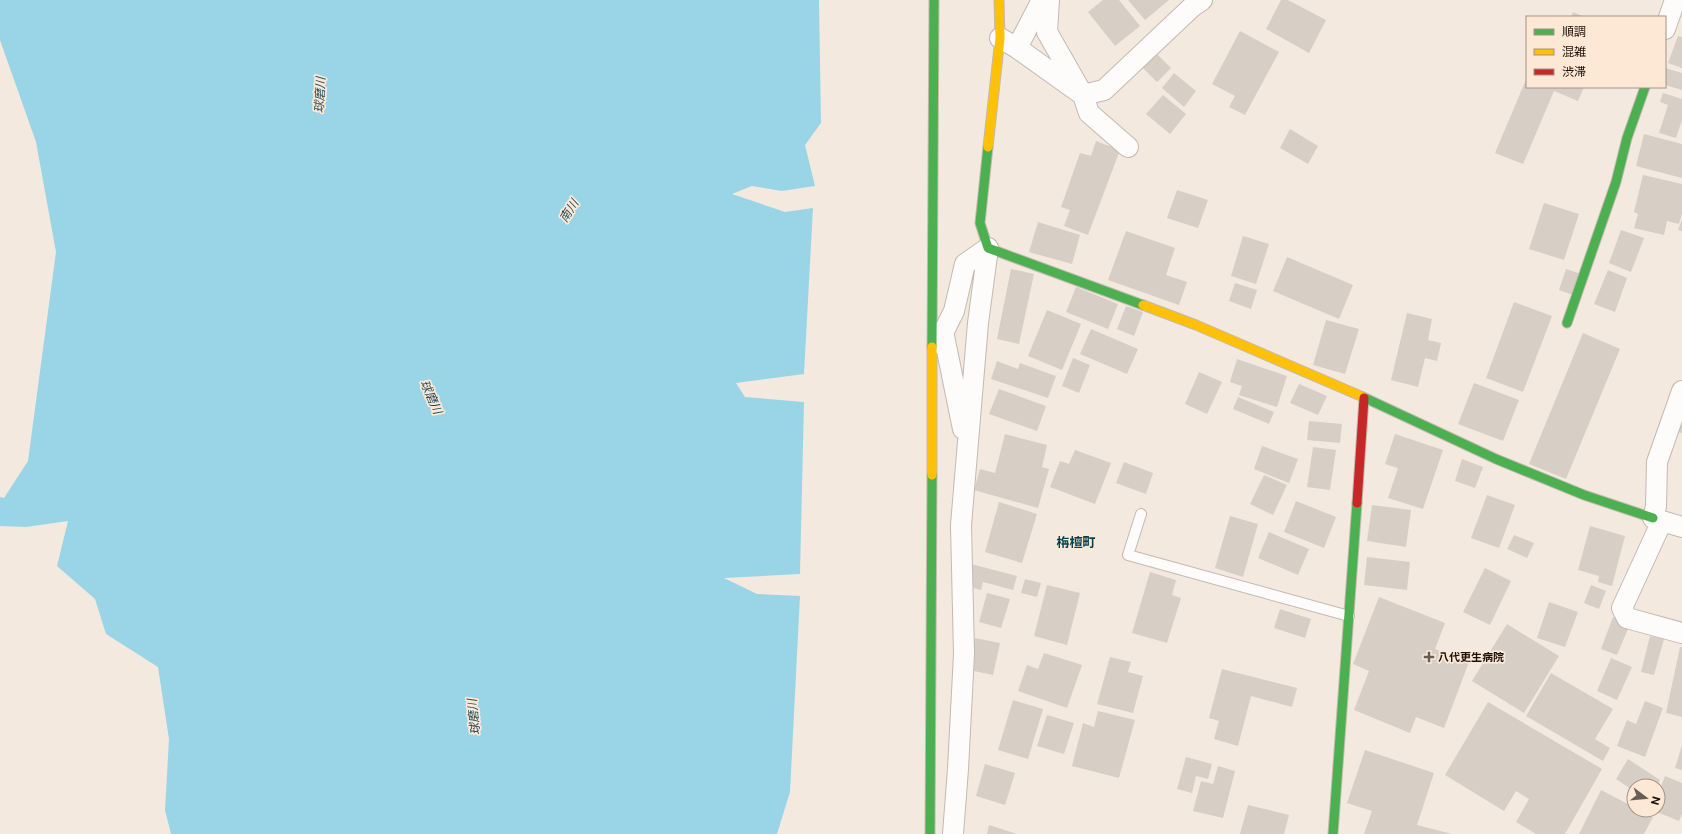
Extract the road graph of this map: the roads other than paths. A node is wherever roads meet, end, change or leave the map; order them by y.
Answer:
1 (934, 0) edge
2 (999, 0) edge
3 (1042, 0) edge
4 (1049, 0) edge
5 (1202, 0) edge
6 (1675, 2) edge
7 (1666, 26) edge
8 (1000, 38) junction
9 (1017, 48) junction
10 (1645, 88) edge
11 (1083, 95) junction
12 (1128, 147) dead end
13 (988, 248) junction
14 (1567, 323) dead end
15 (944, 331) junction
16 (932, 354) junction
17 (1682, 391) edge
18 (1364, 398) junction
19 (968, 453) junction
20 (1141, 514) dead end
21 (1657, 519) junction
22 (1682, 527) edge
23 (1349, 616) junction
24 (1682, 633) edge
25 (930, 834) edge
26 (953, 834) edge
27 (1334, 834) edge

1 - 16 street
2 - 8 street
3 - 9 street
4 - 11 street
5 - 11 street
6 - 7 street
8 - 9 street
8 - 13 street
9 - 11 street
10 - 14 street
11 - 12 street
13 - 15 street
13 - 18 street
13 - 19 street
15 - 16 street
15 - 19 street
16 - 25 street
17 - 21 street
18 - 21 street
18 - 23 street
19 - 26 street
20 - 23 lane
21 - 22 street
21 - 24 street
23 - 27 street

